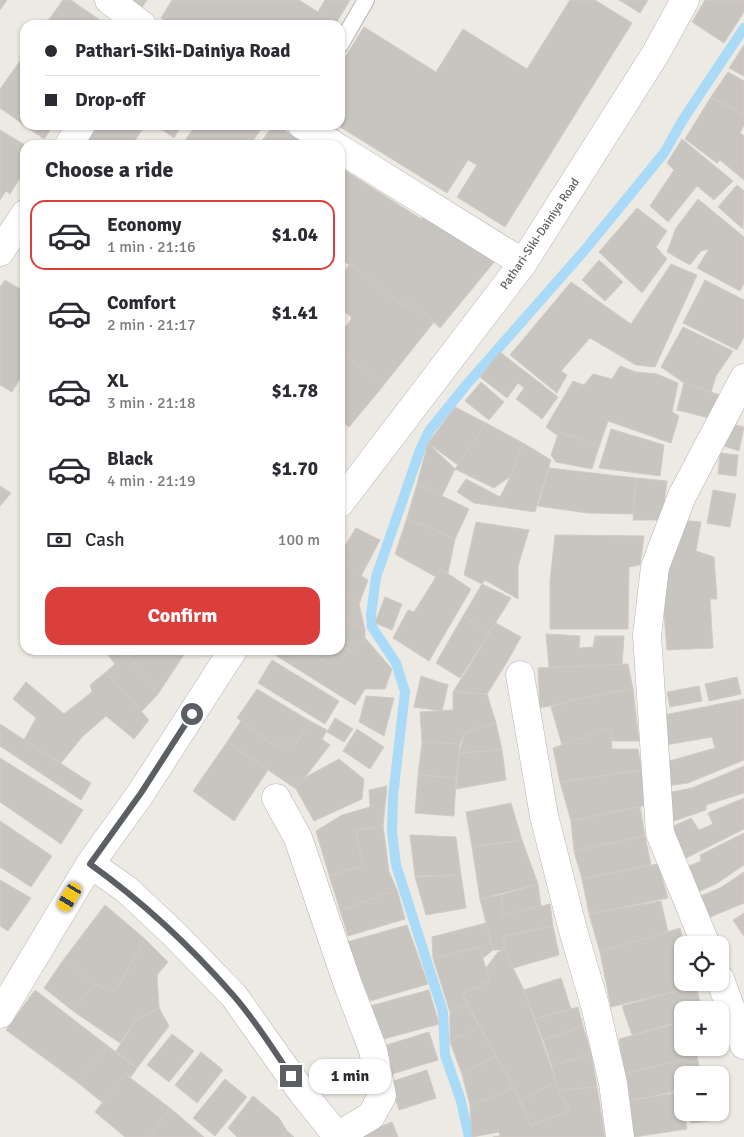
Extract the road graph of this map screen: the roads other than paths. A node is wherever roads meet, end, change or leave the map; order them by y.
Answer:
1 (109, 0) edge
2 (366, 0) edge
3 (685, 0) edge
4 (135, 20) edge
5 (345, 36) edge
6 (310, 130) edge
7 (326, 140) edge
8 (345, 152) edge
9 (20, 222) edge
10 (0, 252) edge
11 (523, 263) junction
12 (744, 378) edge
13 (345, 495) edge
14 (231, 655) edge
15 (520, 675) dead end
16 (276, 798) dead end
17 (90, 864) junction
18 (702, 936) edge
19 (724, 991) edge
20 (0, 1014) edge
21 (744, 1045) edge
22 (337, 1136) edge
23 (620, 1137) edge

1 - 4 street
2 - 5 lane
3 - 11 street, Pathari-Siki-Dainiya Road
6 - 7 street
8 - 11 street
9 - 10 street
11 - 13 street, Pathari-Siki-Dainiya Road
12 - 18 street
14 - 17 street
15 - 23 street
16 - 22 street
17 - 20 street
17 - 22 street
19 - 21 street

